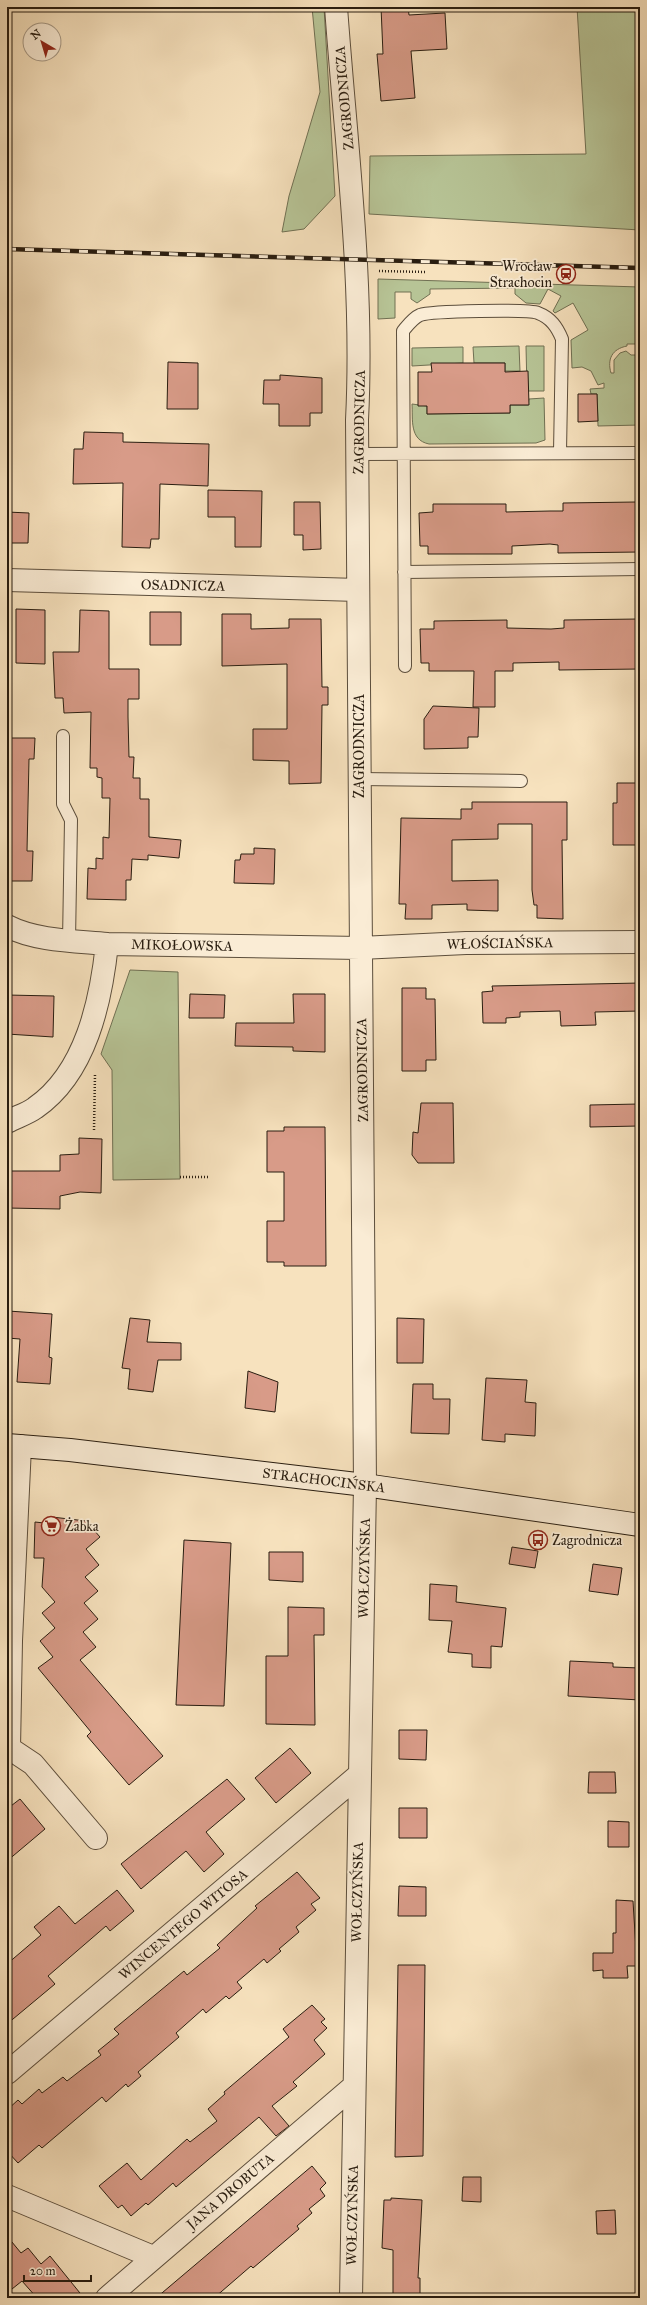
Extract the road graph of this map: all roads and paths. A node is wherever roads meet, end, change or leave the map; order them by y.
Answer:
1 (336, 7) edge
2 (560, 452) junction
3 (404, 453) junction
4 (640, 453) edge
5 (357, 454) junction
6 (640, 569) edge
7 (404, 572) junction
8 (7, 580) edge
9 (358, 590) junction
10 (405, 666) dead end
11 (63, 736) dead end
12 (360, 780) junction
13 (521, 781) dead end
14 (7, 926) edge
15 (69, 941) junction
16 (640, 942) edge
17 (107, 944) junction
18 (360, 948) junction
19 (78, 1058) junction
20 (7, 1122) edge
21 (94, 1130) dead end
22 (180, 1177) dead end
23 (209, 1177) dead end
24 (13, 1445) edge
25 (366, 1485) junction
26 (640, 1525) edge
27 (9, 1641) edge
28 (8, 1749) edge
29 (359, 1775) junction
30 (96, 1838) dead end
31 (7, 2073) edge
32 (354, 2086) junction
33 (7, 2196) edge
34 (153, 2257) junction
35 (107, 2298) edge
36 (351, 2298) edge

1 - 5 street, ZAGRODNICZA
2 - 3 lane
2 - 3 lane
2 - 4 lane
3 - 5 lane
3 - 7 lane
5 - 9 street, ZAGRODNICZA
6 - 7 lane
7 - 10 lane
8 - 9 street, OSADNICZA
9 - 12 street, ZAGRODNICZA
11 - 15 lane
12 - 13 lane
12 - 18 street, ZAGRODNICZA
14 - 15 street, MIKOŁOWSKA
15 - 17 street, MIKOŁOWSKA
16 - 18 street, WŁOŚCIAŃSKA
17 - 18 street, MIKOŁOWSKA
17 - 19 street
18 - 25 street, ZAGRODNICZA
19 - 20 street
19 - 21 path
22 - 23 path
24 - 25 street, STRACHOCIŃSKA
24 - 27 street
25 - 26 street, STRACHOCIŃSKA
25 - 29 street, WOŁCZYŃSKA
27 - 28 street
28 - 30 street
29 - 31 street, WINCENTEGO WITOSA
29 - 32 street, WOŁCZYŃSKA
32 - 34 street, JANA DROBUTA
32 - 36 street, WOŁCZYŃSKA
33 - 34 street
34 - 35 street, JANA DROBUTA

